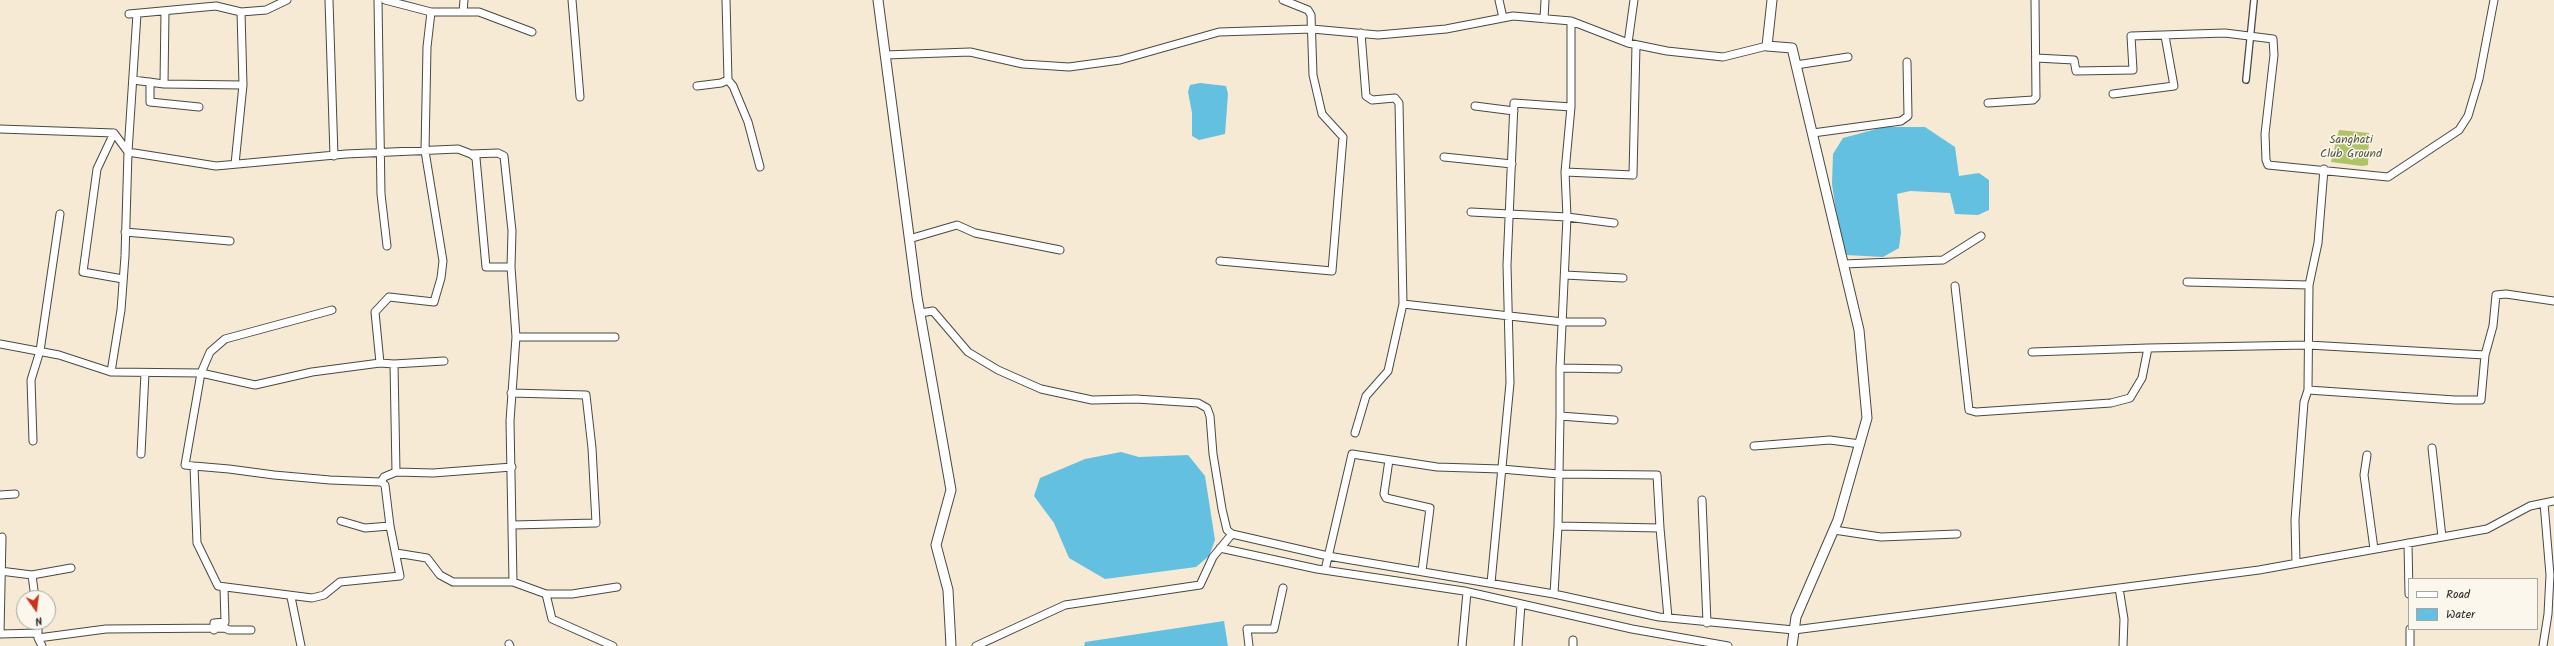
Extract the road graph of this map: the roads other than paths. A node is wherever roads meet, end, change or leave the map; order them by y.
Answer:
1 (288, 0) edge
2 (329, 0) edge
3 (378, 0) edge
4 (385, 0) edge
5 (464, 0) edge
6 (572, 0) edge
7 (726, 0) edge
8 (878, 0) edge
9 (1283, 0) edge
10 (1499, 0) edge
11 (1545, 0) edge
12 (1634, 0) edge
13 (1772, 0) edge
14 (2035, 0) edge
15 (2254, 0) edge
16 (2494, 0) edge
17 (165, 11) junction
18 (241, 12) junction
19 (431, 12) junction
20 (463, 12) junction
21 (129, 14) dead end
22 (137, 14) junction
23 (1502, 18) junction
24 (1544, 19) junction
25 (1571, 21) junction
26 (1312, 29) junction
27 (532, 32) dead end
28 (1361, 33) junction
29 (2250, 35) junction
30 (2165, 36) junction
31 (1628, 43) junction
32 (1636, 45) junction
33 (1767, 46) junction
34 (885, 55) junction
35 (1848, 58) dead end
36 (2036, 58) junction
37 (1907, 62) dead end
38 (1796, 65) junction
39 (133, 80) junction
40 (728, 80) junction
41 (2246, 80) dead end
42 (150, 82) junction
43 (164, 84) junction
44 (243, 85) junction
45 (697, 86) dead end
46 (2113, 94) dead end
47 (580, 97) dead end
48 (1988, 103) dead end
49 (1475, 106) dead end
50 (199, 107) dead end
51 (1571, 107) junction
52 (1514, 111) junction
53 (0, 129) edge
54 (114, 133) junction
55 (1813, 133) junction
56 (426, 151) junction
57 (128, 152) junction
58 (472, 154) junction
59 (381, 155) junction
60 (334, 156) junction
61 (1444, 157) dead end
62 (235, 164) junction
63 (1512, 164) junction
64 (760, 167) dead end
65 (2324, 169) junction
66 (1565, 172) junction
67 (1471, 212) dead end
68 (60, 214) dead end
69 (1510, 214) junction
70 (1567, 217) junction
71 (1614, 223) dead end
72 (125, 232) junction
73 (1981, 236) dead end
74 (909, 239) junction
75 (230, 241) dead end
76 (387, 246) dead end
77 (1060, 250) dead end
78 (1220, 261) dead end
79 (1844, 264) junction
80 (511, 267) junction
81 (1565, 275) junction
82 (1624, 278) dead end
83 (122, 279) junction
84 (2187, 282) dead end
85 (2309, 285) junction
86 (1955, 286) dead end
87 (2554, 301) edge
88 (1403, 304) junction
89 (332, 310) dead end
90 (920, 313) junction
91 (1508, 317) junction
92 (1563, 322) junction
93 (1602, 322) dead end
94 (516, 337) junction
95 (615, 337) dead end
96 (0, 344) edge
97 (2308, 345) junction
98 (2148, 348) junction
99 (40, 351) junction
100 (2032, 352) dead end
101 (2485, 355) junction
102 (444, 361) dead end
103 (380, 363) junction
104 (394, 364) junction
105 (1560, 368) junction
106 (1618, 369) dead end
107 (111, 372) junction
108 (145, 373) junction
109 (201, 374) junction
110 (2308, 390) junction
111 (511, 393) junction
112 (1560, 416) junction
113 (1614, 420) dead end
114 (1355, 433) dead end
115 (33, 441) dead end
116 (1860, 444) junction
117 (1754, 446) dead end
118 (2432, 448) dead end
119 (141, 454) dead end
120 (2367, 455) dead end
121 (1389, 460) junction
122 (194, 466) junction
123 (512, 467) junction
124 (1501, 469) junction
125 (396, 472) junction
126 (1559, 474) junction
127 (381, 482) junction
128 (15, 494) dead end
129 (0, 495) edge
130 (1702, 500) dead end
131 (2554, 501) edge
132 (2544, 503) junction
133 (341, 521) dead end
134 (390, 526) junction
135 (513, 526) junction
136 (1558, 526) junction
137 (1660, 528) junction
138 (1834, 530) junction
139 (1232, 534) junction
140 (1957, 534) dead end
141 (2, 537) dead end
142 (2442, 537) junction
143 (2408, 543) junction
144 (1220, 548) junction
145 (2374, 549) junction
146 (396, 553) junction
147 (1328, 556) junction
148 (2296, 563) junction
149 (71, 568) dead end
150 (1325, 570) junction
151 (1, 571) edge
152 (1422, 571) junction
153 (32, 575) junction
154 (2552, 575) edge
155 (2409, 578) edge
156 (513, 582) junction
157 (1491, 583) junction
158 (617, 587) dead end
159 (224, 588) junction
160 (1283, 588) dead end
161 (2119, 588) junction
162 (35, 590) edge
163 (1467, 592) junction
164 (546, 594) junction
165 (1554, 594) junction
166 (291, 597) junction
167 (1521, 604) junction
168 (1668, 618) junction
169 (1707, 623) junction
170 (38, 630) edge
171 (214, 630) junction
172 (251, 630) dead end
173 (1794, 630) junction
174 (2410, 630) edge
175 (38, 636) junction
176 (42, 646) edge
177 (301, 646) edge
178 (612, 646) edge
179 (951, 646) edge
180 (976, 646) edge
181 (1249, 646) edge
182 (1462, 646) edge
183 (1518, 646) edge
184 (1728, 646) edge
185 (1792, 646) edge
186 (2123, 646) edge
187 (2410, 646) edge
188 (2542, 646) edge

1 - 18 street
2 - 60 street
3 - 59 street
4 - 19 street
5 - 20 street
6 - 47 street
7 - 40 street
8 - 34 street
9 - 26 street
10 - 23 street
11 - 24 street
12 - 31 street
13 - 33 street
14 - 36 street
15 - 29 street
16 - 65 street
17 - 18 street
17 - 22 street
17 - 43 street
18 - 44 street
19 - 20 street
19 - 56 street
20 - 27 street
21 - 22 street
22 - 39 street
23 - 24 street
23 - 28 street
24 - 25 street
25 - 31 street
25 - 51 street
26 - 28 street
26 - 34 street
26 - 78 street
28 - 88 street
29 - 30 street
29 - 41 street
29 - 65 street
30 - 36 street
30 - 46 street
31 - 32 street
32 - 33 street
32 - 66 street
33 - 38 street
34 - 74 street
35 - 38 street
36 - 48 street
37 - 55 street
38 - 55 street
39 - 42 street
39 - 57 street
40 - 45 street
40 - 64 street
42 - 43 street
42 - 50 street
43 - 44 street
44 - 62 street
49 - 52 street
51 - 52 street
51 - 66 street
52 - 63 street
53 - 54 street
54 - 57 street
54 - 83 street
55 - 79 street
56 - 58 street
56 - 59 street
56 - 103 street
57 - 62 street
57 - 72 street
58 - 80 street
58 - 80 street
59 - 60 street
59 - 76 street
60 - 62 street
61 - 63 street
63 - 69 street
65 - 85 street
66 - 70 street
67 - 69 street
68 - 99 street
69 - 70 street
69 - 91 street
70 - 71 street
70 - 81 street
72 - 75 street
72 - 83 street
73 - 79 street
74 - 77 street
74 - 90 street
79 - 116 street
80 - 94 street
81 - 82 street
81 - 92 street
83 - 107 street
84 - 85 street
85 - 97 street
86 - 98 street
87 - 101 street
88 - 91 street
88 - 114 street
89 - 109 street
90 - 139 street
90 - 179 street
91 - 92 street
91 - 124 street
92 - 93 street
92 - 105 street
94 - 95 street
94 - 111 street
96 - 99 street
97 - 98 street
97 - 101 street
97 - 110 street
98 - 100 street
99 - 107 street
99 - 115 street
101 - 110 street
102 - 104 street
103 - 104 street
103 - 109 street
104 - 125 street
105 - 106 street
105 - 112 street
107 - 108 street
108 - 109 street
108 - 119 street
109 - 122 street
110 - 148 street
111 - 123 street
111 - 135 street
112 - 113 street
112 - 126 street
116 - 117 street
116 - 138 street
118 - 142 street
120 - 145 street
121 - 124 street
121 - 147 street
121 - 152 street
122 - 127 street
122 - 159 street
123 - 125 street
123 - 135 street
124 - 126 street
124 - 157 street
125 - 127 street
126 - 136 street
126 - 137 street
127 - 134 street
128 - 129 street
130 - 169 street
131 - 132 street
132 - 142 street
132 - 154 street
133 - 134 street
134 - 146 street
135 - 156 street
136 - 137 street
136 - 165 street
137 - 168 street
138 - 140 street
138 - 173 street
139 - 144 street
139 - 147 street
141 - 151 street
142 - 143 street
143 - 145 street
143 - 155 street
144 - 150 street
144 - 180 street
145 - 148 street
146 - 156 street
146 - 166 street
147 - 150 street
147 - 152 street
148 - 161 street
149 - 153 street
150 - 163 street
151 - 153 street
151 - 175 street
152 - 157 street
153 - 162 street
154 - 188 street
156 - 164 street
157 - 165 street
158 - 164 street
159 - 166 street
159 - 171 street
160 - 181 street
161 - 173 street
161 - 186 street
163 - 167 street
163 - 182 street
164 - 178 street
165 - 168 street
166 - 177 street
167 - 183 street
167 - 184 street
168 - 169 street
169 - 173 street
170 - 175 street
171 - 172 street
171 - 175 street
173 - 185 street
174 - 187 street
175 - 176 street

